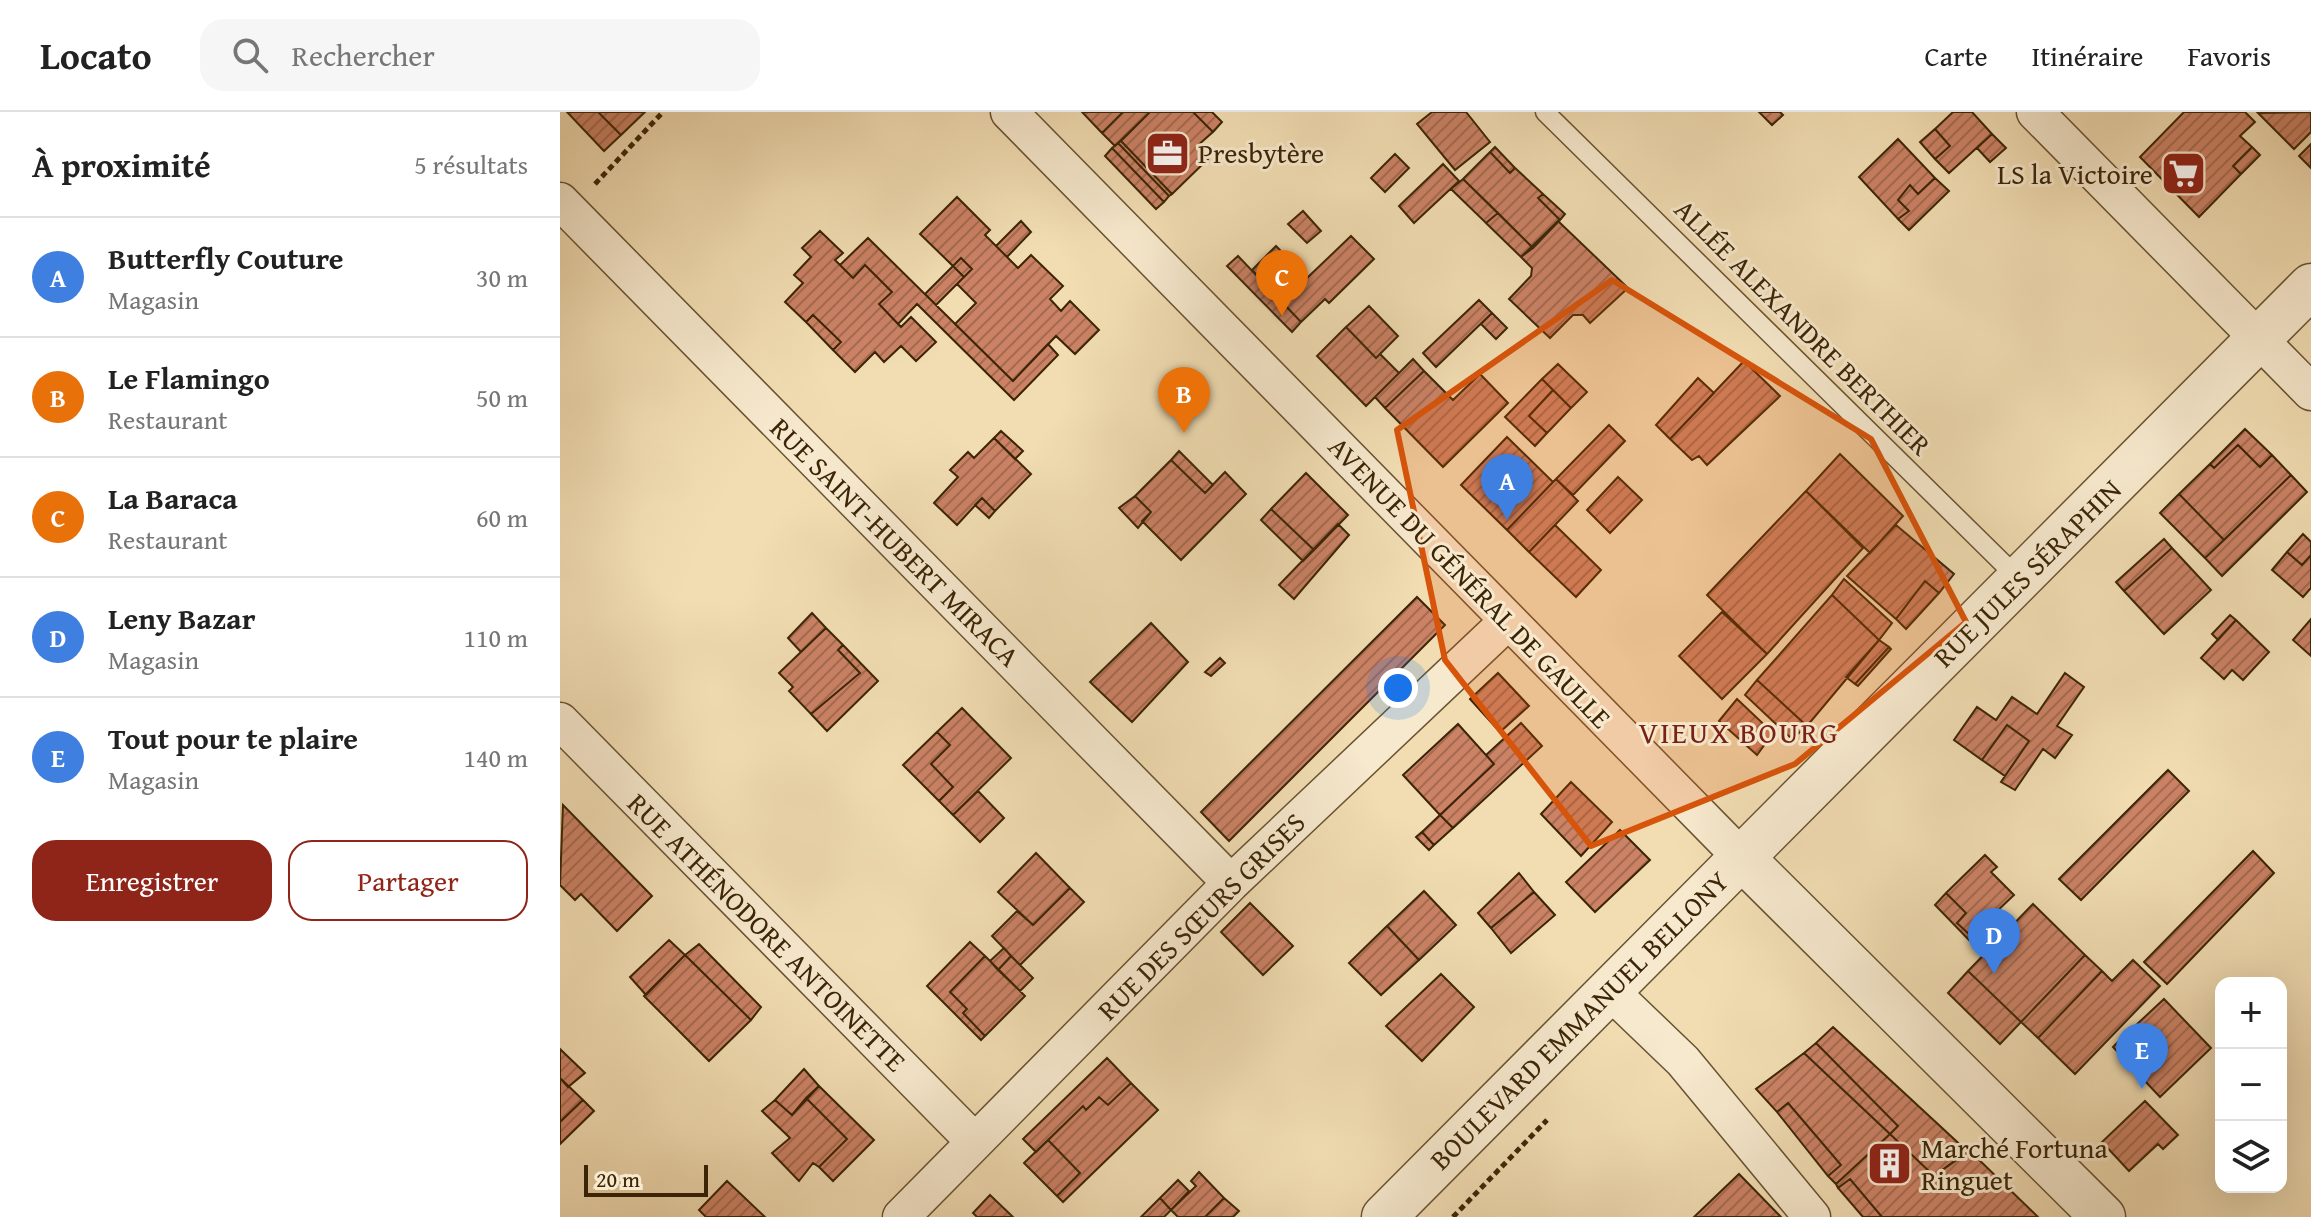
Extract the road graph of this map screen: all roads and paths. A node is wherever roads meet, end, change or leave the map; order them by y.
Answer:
1 (663, 112) edge
2 (1009, 112) edge
3 (1545, 112) edge
4 (2035, 112) edge
5 (565, 206) edge
6 (2311, 286) edge
7 (2259, 339) junction
8 (2311, 392) edge
9 (2021, 581) junction
10 (1508, 621) junction
11 (560, 721) edge
12 (1741, 857) junction
13 (1231, 883) junction
14 (1609, 990) junction
15 (975, 1142) junction
16 (901, 1217) edge
17 (1384, 1217) edge
18 (1812, 1217) edge
19 (2103, 1217) edge

1 - 5 path
2 - 10 street, AVENUE DU GÉNÉRAL DE GAULLE
3 - 9 lane, ALLÉE ALEXANDRE BERTHIER
4 - 7 street
5 - 13 street, RUE SAINT-HUBERT MIRACA
6 - 7 street, RUE JULES SÉRAPHIN
7 - 8 street
7 - 9 street, RUE JULES SÉRAPHIN
9 - 12 street, RUE JULES SÉRAPHIN
10 - 12 street, AVENUE DU GÉNÉRAL DE GAULLE
10 - 13 street, RUE DES SŒURS GRISES
11 - 15 street, RUE ATHÉNODORE ANTOINETTE
12 - 14 street, BOULEVARD EMMANUEL BELLONY
12 - 19 street, AVENUE DU GÉNÉRAL DE GAULLE
13 - 15 street, RUE DES SŒURS GRISES
14 - 17 street, BOULEVARD EMMANUEL BELLONY
14 - 18 street
15 - 16 street, RUE DES SŒURS GRISES

